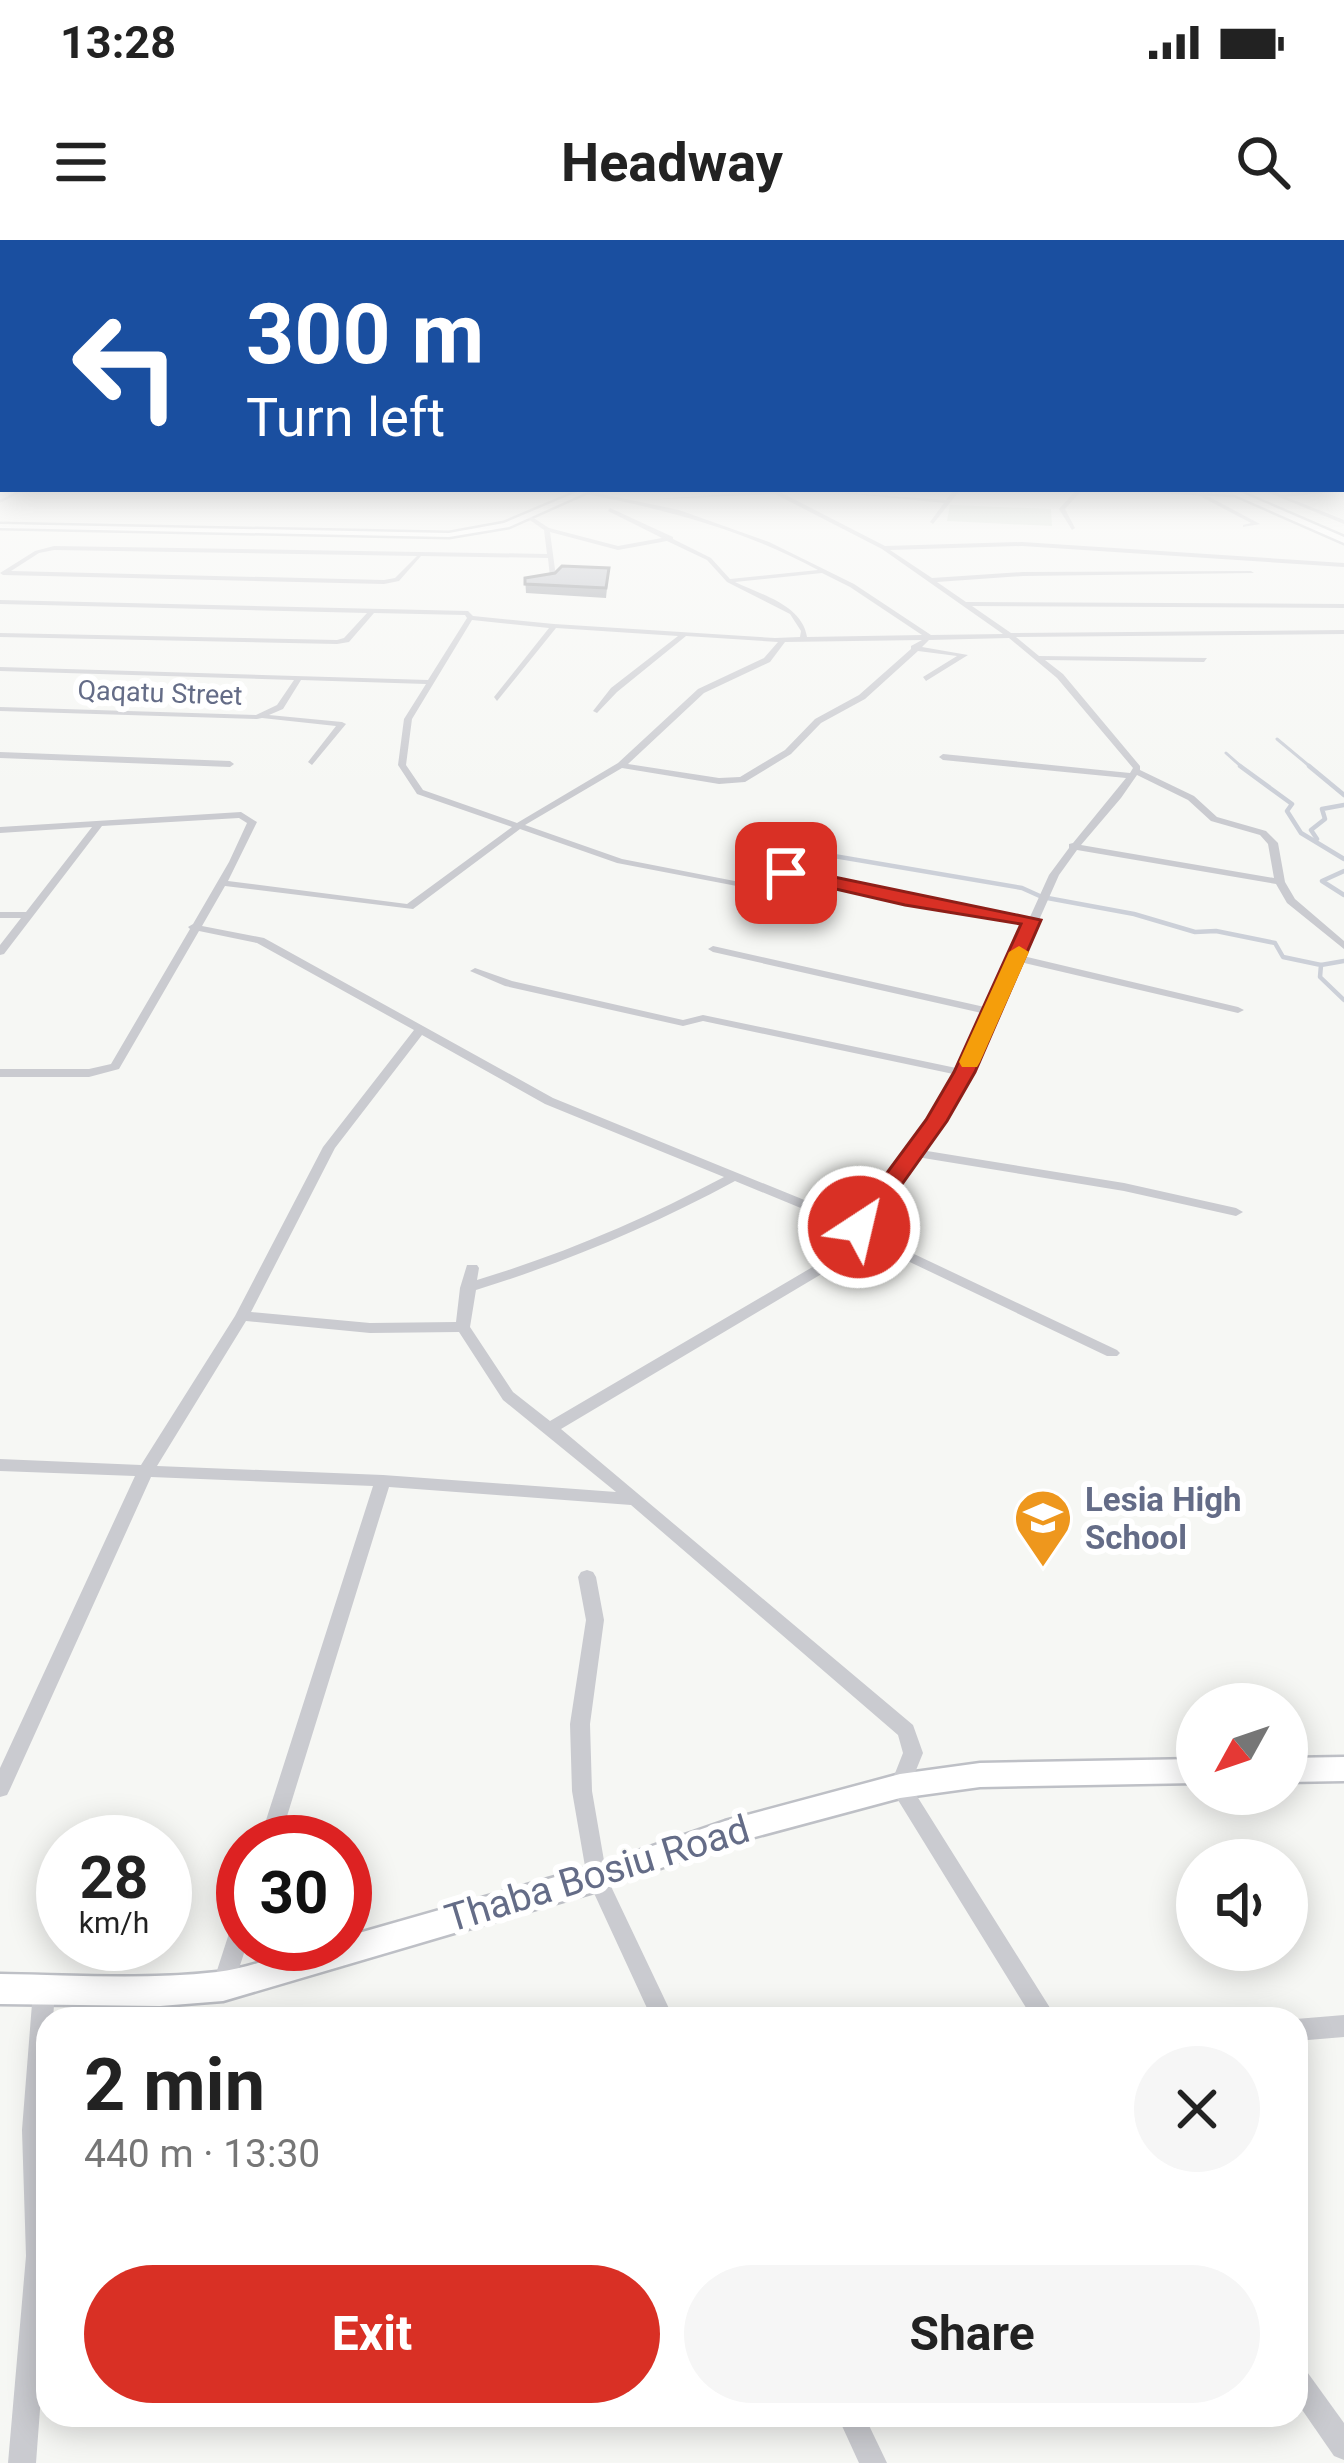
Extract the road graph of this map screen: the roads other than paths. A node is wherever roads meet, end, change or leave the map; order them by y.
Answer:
1 (741, 586) edge
2 (853, 586) edge
3 (939, 586) edge
4 (0, 602) edge
5 (962, 604) junction
6 (1344, 606) edge
7 (372, 611) junction
8 (470, 617) junction
9 (554, 626) junction
10 (1344, 632) edge
11 (686, 633) junction
12 (0, 635) edge
13 (1188, 635) junction
14 (1009, 636) junction
15 (803, 639) junction
16 (929, 639) junction
17 (783, 640) junction
18 (1193, 644) dead end
19 (914, 648) junction
20 (1035, 658) junction
21 (1204, 660) dead end
22 (0, 669) edge
23 (299, 678) junction
24 (926, 679) dead end
25 (427, 682) junction
26 (496, 699) dead end
27 (0, 709) edge
28 (597, 711) dead end
29 (257, 717) junction
30 (0, 754) edge
31 (944, 757) dead end
32 (312, 762) dead end
33 (230, 764) dead end
34 (621, 765) junction
35 (1134, 774) junction
36 (100, 823) junction
37 (522, 826) junction
38 (0, 830) edge
39 (1072, 846) junction
40 (786, 873) dead end
41 (1280, 882) junction
42 (222, 883) junction
43 (765, 890) dead end
44 (0, 914) edge
45 (28, 915) junction
46 (1032, 920) junction
47 (193, 927) junction
48 (1344, 946) edge
49 (713, 949) dead end
50 (0, 952) edge
51 (1016, 958) junction
52 (475, 971) dead end
53 (1238, 1010) dead end
54 (993, 1012) junction
55 (419, 1031) junction
56 (964, 1072) junction
57 (0, 1073) edge
58 (911, 1152) junction
59 (733, 1178) junction
60 (1236, 1212) dead end
61 (865, 1233) junction
62 (242, 1316) junction
63 (463, 1327) junction
64 (1112, 1353) dead end
65 (550, 1428) junction
66 (0, 1465) edge
67 (146, 1471) junction
68 (383, 1481) junction
69 (634, 1499) junction
70 (586, 1576) dead end
71 (1344, 1769) edge
72 (1308, 1770) edge
73 (1176, 1771) edge
74 (900, 1786) junction
75 (0, 1789) edge
76 (278, 1815) edge
77 (597, 1878) junction
78 (228, 1971) edge
79 (223, 1986) junction
80 (0, 1989) edge
81 (44, 1990) junction
82 (43, 2007) edge
83 (657, 2007) edge
84 (1038, 2007) edge
85 (1344, 2026) edge
86 (1308, 2029) edge
87 (36, 2102) edge
88 (36, 2180) edge
89 (36, 2293) edge
90 (1308, 2395) edge
91 (856, 2427) edge
92 (1344, 2446) edge
93 (22, 2463) edge
94 (873, 2463) edge

1 - 15 street
2 - 16 street
3 - 5 street
4 - 7 street
5 - 6 street
5 - 14 street
7 - 8 street
7 - 12 street
8 - 9 street
8 - 25 street
9 - 11 street
9 - 26 street
10 - 13 street
11 - 17 street
11 - 28 street
13 - 14 street
13 - 18 street
14 - 16 street
14 - 20 street
15 - 16 street
15 - 17 street
16 - 19 street
17 - 34 street
19 - 24 street
19 - 34 street
20 - 21 street
20 - 35 street
22 - 23 street
23 - 25 street
23 - 29 street, Qaqatu Street
25 - 37 street
27 - 29 street, Qaqatu Street
29 - 32 street
30 - 33 street
31 - 35 street
34 - 37 street
35 - 39 street
35 - 41 street
36 - 38 street
36 - 42 street
36 - 45 street
37 - 42 street
37 - 43 street
39 - 41 street
39 - 46 street
40 - 46 street
41 - 48 street
42 - 47 street
44 - 45 street
45 - 50 street
46 - 51 street
47 - 55 street
47 - 57 street
49 - 54 street
51 - 53 street
51 - 54 street
52 - 56 street
54 - 56 street
55 - 59 street
55 - 62 street
56 - 58 street
58 - 60 street
58 - 61 street
59 - 61 street
59 - 63 street
61 - 64 street
61 - 65 street
62 - 63 street
62 - 67 street
63 - 65 street
65 - 69 street
66 - 67 street
67 - 68 street
67 - 75 street
68 - 69 street
68 - 76 street
69 - 74 street
70 - 77 street
71 - 72 main road
73 - 74 main road, Thaba Bosiu Road
74 - 77 main road, Thaba Bosiu Road
74 - 84 street
77 - 79 main road, Thaba Bosiu Road
77 - 83 street
78 - 79 street
79 - 81 main road, Thaba Bosiu Road
80 - 81 main road, Thaba Bosiu Road
81 - 82 street
85 - 86 street
87 - 88 street
89 - 93 street
90 - 92 street
91 - 94 street

